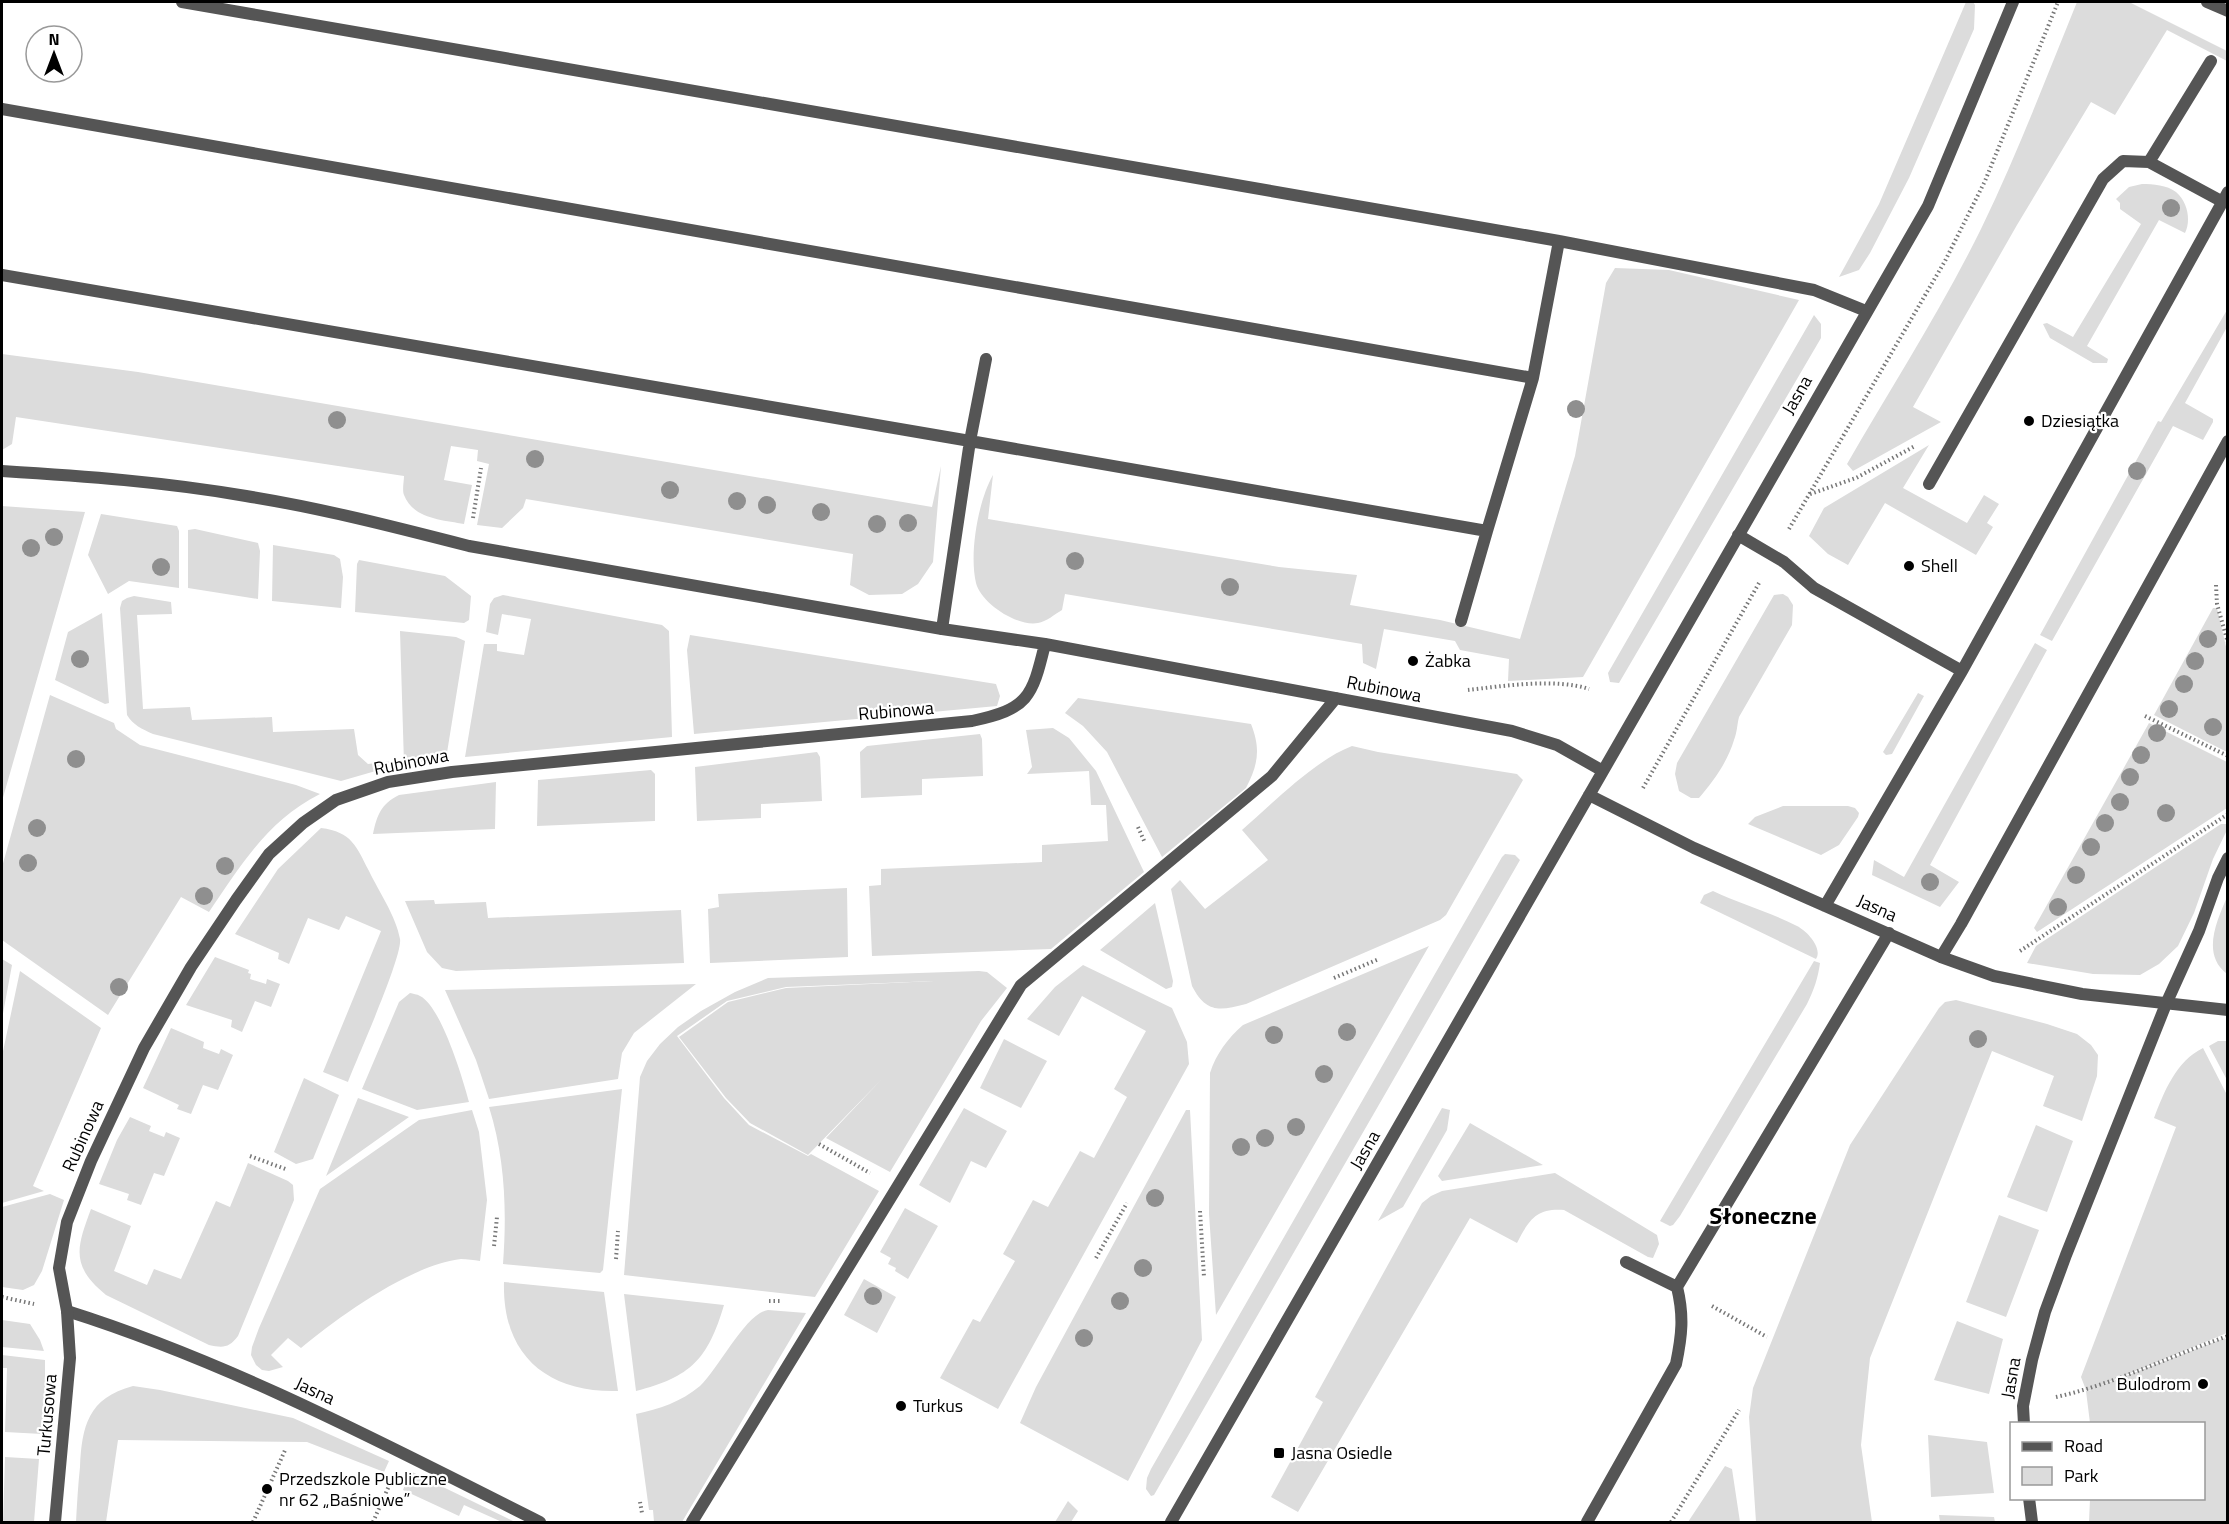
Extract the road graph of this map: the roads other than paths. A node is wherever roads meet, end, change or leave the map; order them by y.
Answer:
1 (182, 2) edge
2 (2013, 2) edge
3 (2207, 2) edge
4 (2228, 11) edge
5 (2211, 61) dead end
6 (2, 109) edge
7 (2149, 162) junction
8 (2225, 197) edge
9 (1558, 241) junction
10 (2, 275) edge
11 (1866, 311) junction
12 (986, 359) dead end
13 (1533, 378) junction
14 (970, 441) junction
15 (2228, 441) edge
16 (2, 471) edge
17 (1929, 484) dead end
18 (1487, 531) junction
19 (1738, 535) junction
20 (1461, 621) dead end
21 (942, 628) junction
22 (1046, 644) junction
23 (1962, 671) junction
24 (1336, 698) junction
25 (1603, 771) junction
26 (1589, 795) junction
27 (2228, 858) edge
28 (1826, 906) junction
29 (1889, 933) junction
30 (1941, 957) junction
31 (2166, 1004) junction
32 (2228, 1010) edge
33 (1626, 1262) dead end
34 (1677, 1287) junction
35 (67, 1311) junction
36 (2024, 1422) edge
37 (2029, 1500) edge
38 (55, 1522) edge
39 (540, 1522) edge
40 (692, 1522) edge
41 (1171, 1522) edge
42 (1587, 1522) edge
43 (2032, 1522) edge

1 - 9 street
2 - 11 street, Jasna
3 - 4 street
5 - 7 street
6 - 13 street
7 - 8 street
7 - 17 street
8 - 23 street
9 - 11 street
9 - 13 street
10 - 14 street
11 - 19 street, Jasna
12 - 14 street
13 - 18 street
14 - 18 street
14 - 21 street
15 - 30 street
16 - 21 street, Rubinowa
18 - 20 street
19 - 23 street
19 - 25 street, Jasna
21 - 22 street, Rubinowa
22 - 24 street, Rubinowa
22 - 35 street, Rubinowa
23 - 28 street
24 - 25 street, Rubinowa
24 - 40 street
25 - 26 street, Jasna
26 - 28 street, Jasna
26 - 41 street, Jasna
27 - 31 street
28 - 29 street, Jasna
29 - 30 street, Jasna
29 - 34 street
30 - 31 street, Jasna
31 - 32 street, Jasna
31 - 36 street, Jasna
33 - 34 street
34 - 42 street
35 - 38 street, Turkusowa
35 - 39 street, Jasna
37 - 43 street

